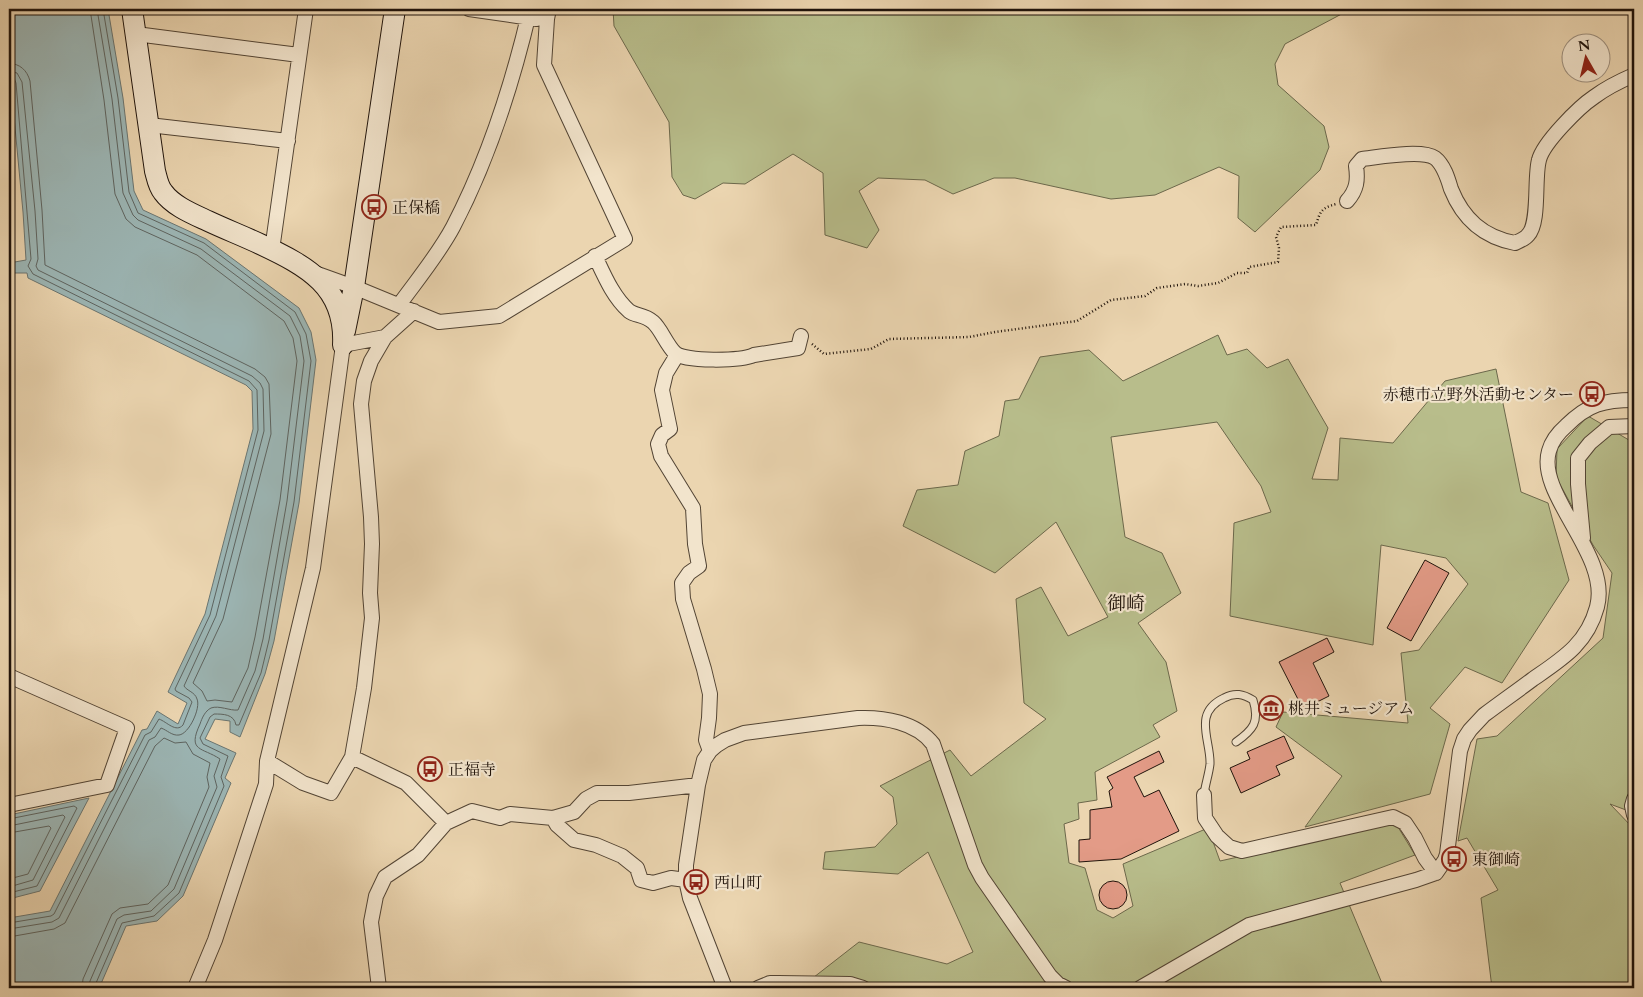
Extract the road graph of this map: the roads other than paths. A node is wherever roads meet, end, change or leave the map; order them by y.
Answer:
1 (132, 9) edge
2 (306, 9) edge
3 (395, 9) edge
4 (469, 9) edge
5 (529, 14) edge
6 (548, 14) edge
7 (136, 34) junction
8 (300, 55) junction
9 (1634, 75) edge
10 (149, 125) junction
11 (288, 141) junction
12 (1348, 201) road end
13 (272, 250) junction
14 (595, 256) junction
15 (311, 272) junction
16 (354, 287) junction
17 (399, 305) junction
18 (414, 311) junction
19 (801, 336) road end
20 (385, 337) junction
21 (343, 346) junction
22 (677, 355) junction
23 (1633, 399) edge
24 (1634, 426) edge
25 (1584, 545) junction
26 (9, 676) edge
27 (1236, 742) dead end
28 (710, 752) junction
29 (352, 757) junction
30 (267, 761) junction
31 (698, 785) junction
32 (1204, 795) joint
33 (1634, 799) edge
34 (9, 805) edge
35 (1634, 815) edge
36 (553, 818) junction
37 (446, 823) junction
38 (1436, 873) junction
39 (686, 880) junction
40 (195, 988) edge
41 (379, 988) edge
42 (725, 988) edge
43 (758, 988) edge
44 (862, 988) edge
45 (1066, 988) edge
46 (1140, 988) edge

1 - 7 street
2 - 8 street
3 - 16 street
4 - 5 street
5 - 6 street
5 - 17 street
6 - 14 street
7 - 8 street
7 - 10 street
8 - 11 street
9 - 12 street
10 - 11 street
10 - 13 street
11 - 13 street
13 - 15 street
14 - 18 street
14 - 22 street
15 - 16 street
15 - 21 street
16 - 17 street
16 - 21 street
17 - 18 street
18 - 20 street
19 - 22 street
20 - 21 street
20 - 29 street
21 - 30 street
22 - 28 street
23 - 25 street
24 - 25 street
25 - 38 street
26 - 34 street
27 - 32 lane
28 - 31 street
28 - 45 street
29 - 30 street
29 - 37 street
30 - 40 street
31 - 36 street
31 - 39 street
32 - 38 street
33 - 35 street
36 - 37 street
36 - 39 street
37 - 41 street
38 - 46 street
39 - 42 street
43 - 44 street

